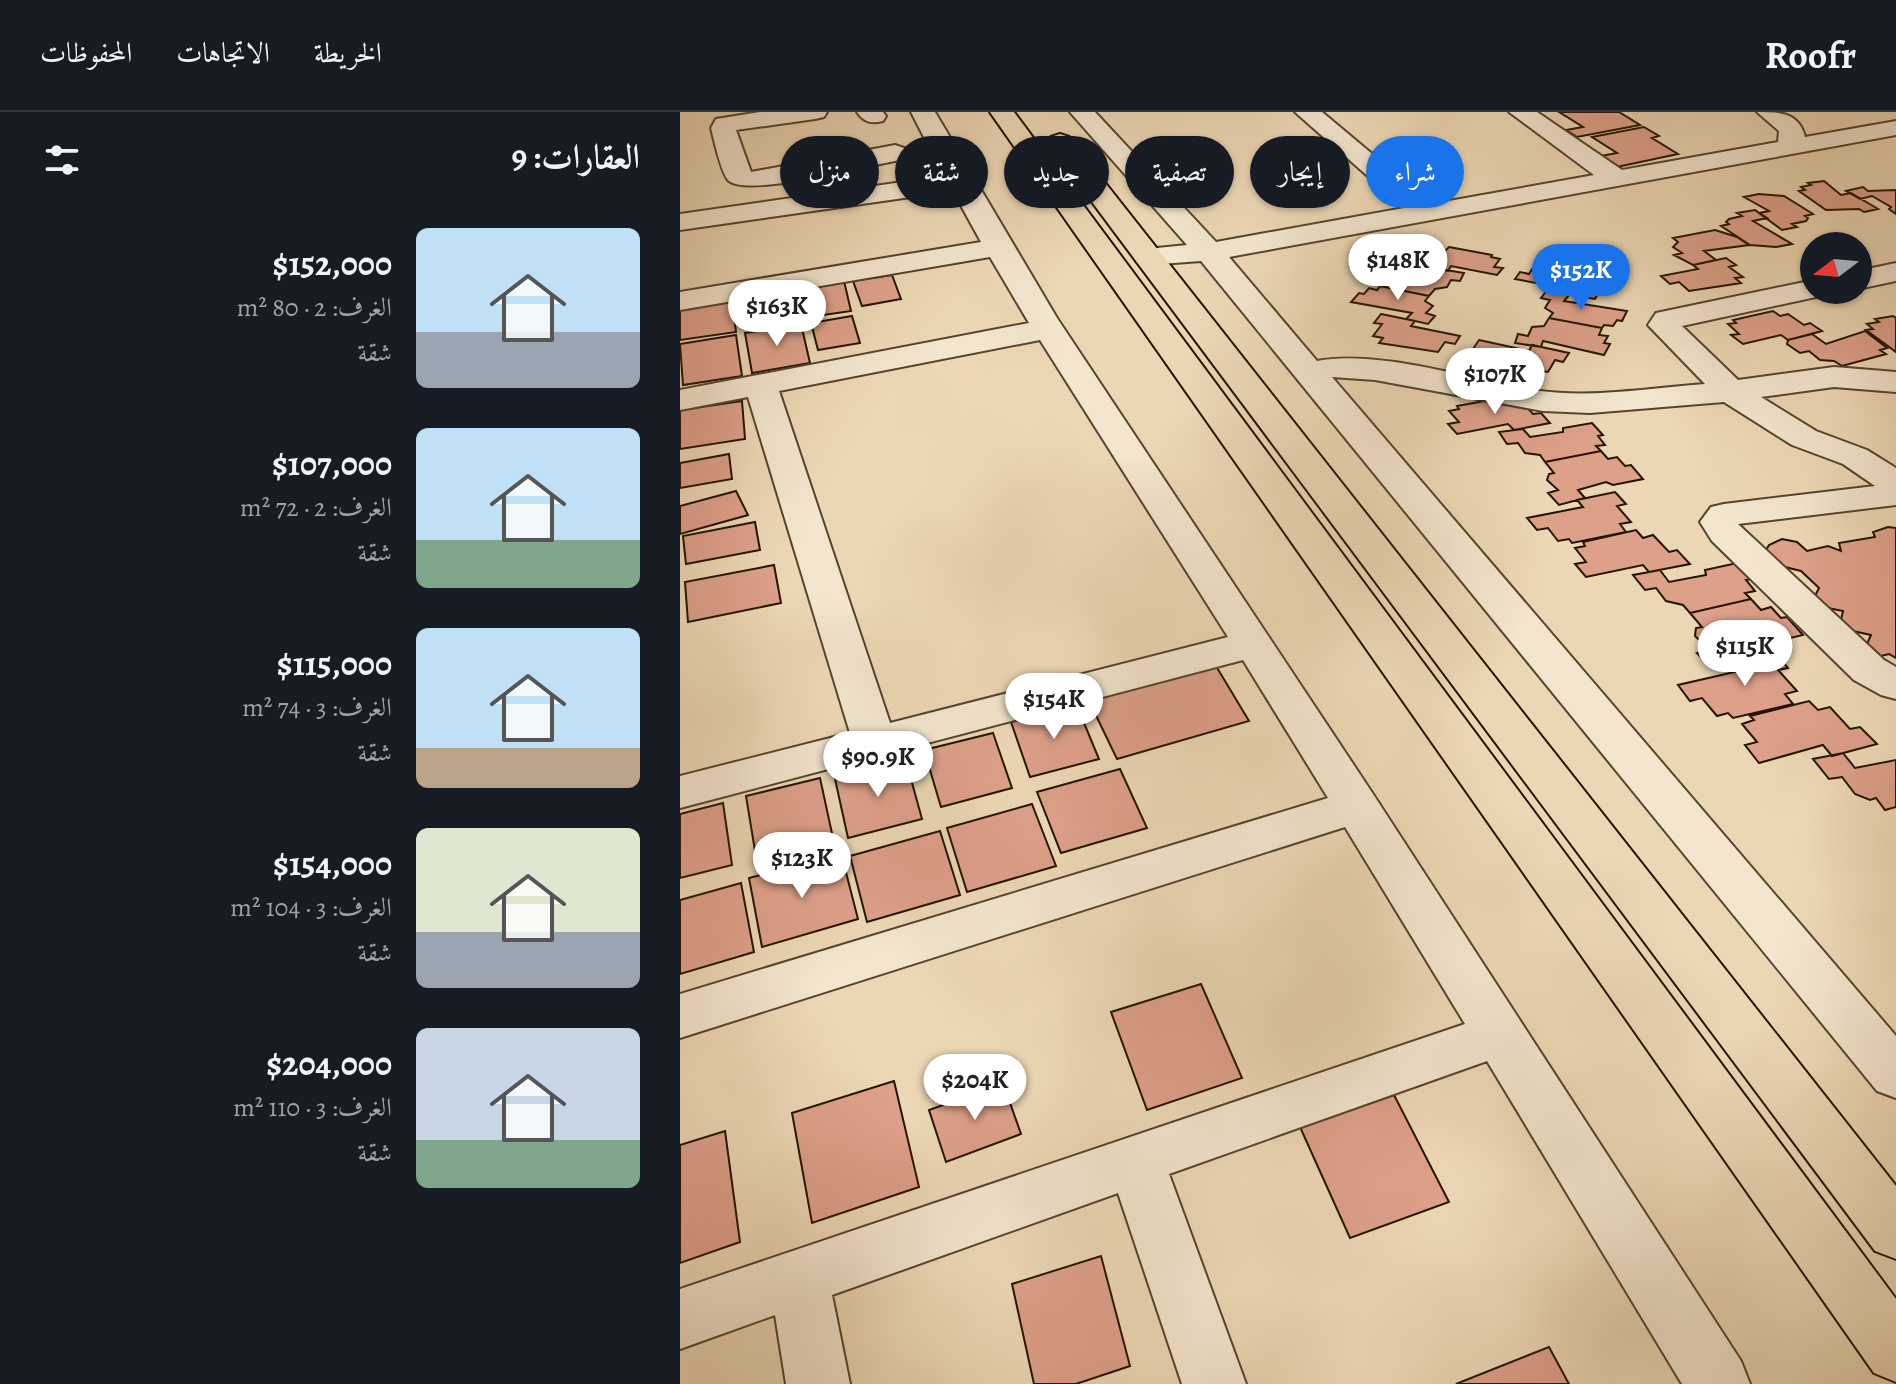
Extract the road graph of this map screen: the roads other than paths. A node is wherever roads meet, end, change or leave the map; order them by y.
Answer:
1 (815, 112) edge
2 (923, 112) edge
3 (1002, 112) edge
4 (1037, 112) edge
5 (1082, 112) edge
6 (1307, 112) edge
7 (1521, 112) edge
8 (1769, 112) edge
9 (1896, 128) edge
10 (936, 136) edge
11 (1771, 151) junction
12 (895, 153) dead end
13 (1615, 177) junction
14 (895, 191) edge
15 (976, 208) edge
16 (1425, 212) junction
17 (680, 222) edge
18 (999, 247) junction
19 (1209, 252) junction
20 (1147, 256) junction
21 (1896, 272) edge
22 (1872, 277) edge
23 (1800, 292) edge
24 (680, 301) edge
25 (1048, 329) junction
26 (1309, 372) junction
27 (1896, 382) edge
28 (761, 385) junction
29 (1730, 391) junction
30 (680, 400) edge
31 (1896, 484) edge
32 (1896, 494) edge
33 (1253, 644) junction
34 (1896, 685) edge
35 (874, 741) junction
36 (680, 792) edge
37 (1357, 806) junction
38 (680, 1016) edge
39 (1497, 1035) junction
40 (1892, 1065) edge
41 (1136, 1161) junction
42 (1896, 1232) edge
43 (799, 1279) junction
44 (680, 1319) edge
45 (1896, 1351) edge
46 (818, 1384) edge
47 (1214, 1384) edge
48 (1718, 1384) edge

1 - 12 street
2 - 10 street
3 - 45 highway
4 - 20 highway
5 - 19 street
6 - 16 street
7 - 13 street
8 - 11 street
9 - 11 street
11 - 13 street
13 - 16 street
14 - 17 street
15 - 18 street
16 - 19 street
18 - 24 street
18 - 25 street
19 - 20 street
19 - 26 street
20 - 42 highway
21 - 22 street
23 - 29 street
25 - 28 street
25 - 33 street
26 - 29 street
26 - 40 street
27 - 29 street
28 - 30 street
28 - 35 street
29 - 31 street
32 - 34 street
33 - 35 street
33 - 37 street
35 - 36 street
37 - 38 street
37 - 39 street
39 - 41 street
39 - 48 street
41 - 43 street
41 - 47 street
43 - 44 street
43 - 46 street

